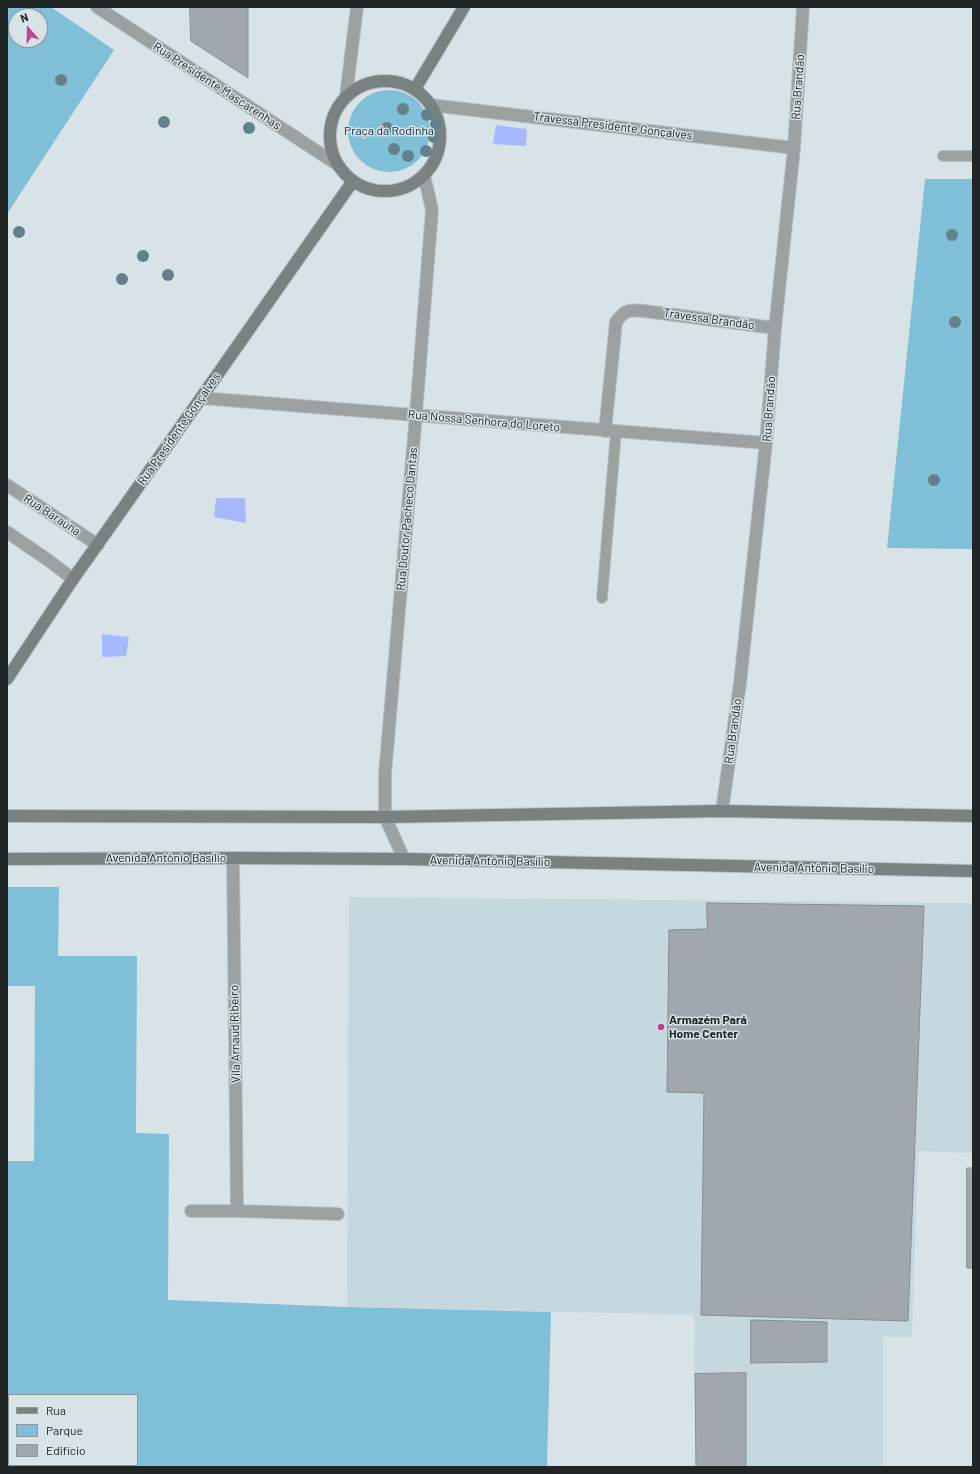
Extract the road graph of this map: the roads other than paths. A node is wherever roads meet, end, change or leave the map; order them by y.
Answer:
1 (97, 7) edge
2 (357, 7) edge
3 (464, 7) edge
4 (803, 7) edge
5 (415, 88) junction
6 (346, 96) junction
7 (431, 105) junction
8 (794, 148) junction
9 (943, 156) dead end
10 (973, 156) edge
11 (338, 165) junction
12 (424, 175) junction
13 (353, 181) junction
14 (775, 328) junction
15 (201, 398) junction
16 (416, 414) junction
17 (610, 432) junction
18 (766, 443) junction
19 (7, 485) edge
20 (7, 532) edge
21 (98, 545) junction
22 (73, 579) junction
23 (602, 598) dead end
24 (7, 678) edge
25 (722, 811) junction
26 (7, 816) edge
27 (973, 816) edge
28 (385, 817) junction
29 (233, 858) junction
30 (7, 859) edge
31 (404, 859) junction
32 (973, 871) edge
33 (191, 1211) dead end
34 (237, 1211) junction
35 (338, 1214) dead end

1 - 11 street, Rua Presidente Mascarenhas
2 - 6 street
3 - 5 main road
4 - 8 street, Rua Brandâo
5 - 6 main road
5 - 7 main road
6 - 11 main road
7 - 8 street, Travessa Presidente Gonçalves
7 - 12 main road
8 - 14 street, Rua Brandâo
9 - 10 lane
11 - 13 main road
12 - 13 main road
12 - 16 street, Rua Doutor Pacheco Dantas
13 - 15 main road, Rua Presidente Gonçalves
14 - 17 street, Travessa Brandão
14 - 18 street, Rua Brandâo
15 - 16 street, Rua Nossa Senhora do Loreto
15 - 21 main road, Rua Presidente Gonçalves
16 - 17 street, Rua Nossa Senhora do Loreto
16 - 28 street, Rua Doutor Pacheco Dantas
17 - 18 street, Rua Nossa Senhora do Loreto
17 - 23 lane
18 - 25 street, Rua Brandâo
19 - 21 street, Rua Baraúna
20 - 22 street
21 - 22 main road, Rua Presidente Gonçalves
22 - 24 main road, Rua Presidente Gonçalves
25 - 27 main road
25 - 28 main road
26 - 28 main road
28 - 31 street, Rua Doutor Pacheco Dantas
29 - 30 main road, Avenida Antônio Basílio
29 - 31 main road, Avenida Antônio Basílio
29 - 34 street, Vila Arnaud Ribeiro
31 - 32 main road, Avenida Antônio Basílio
33 - 34 street
34 - 35 street

